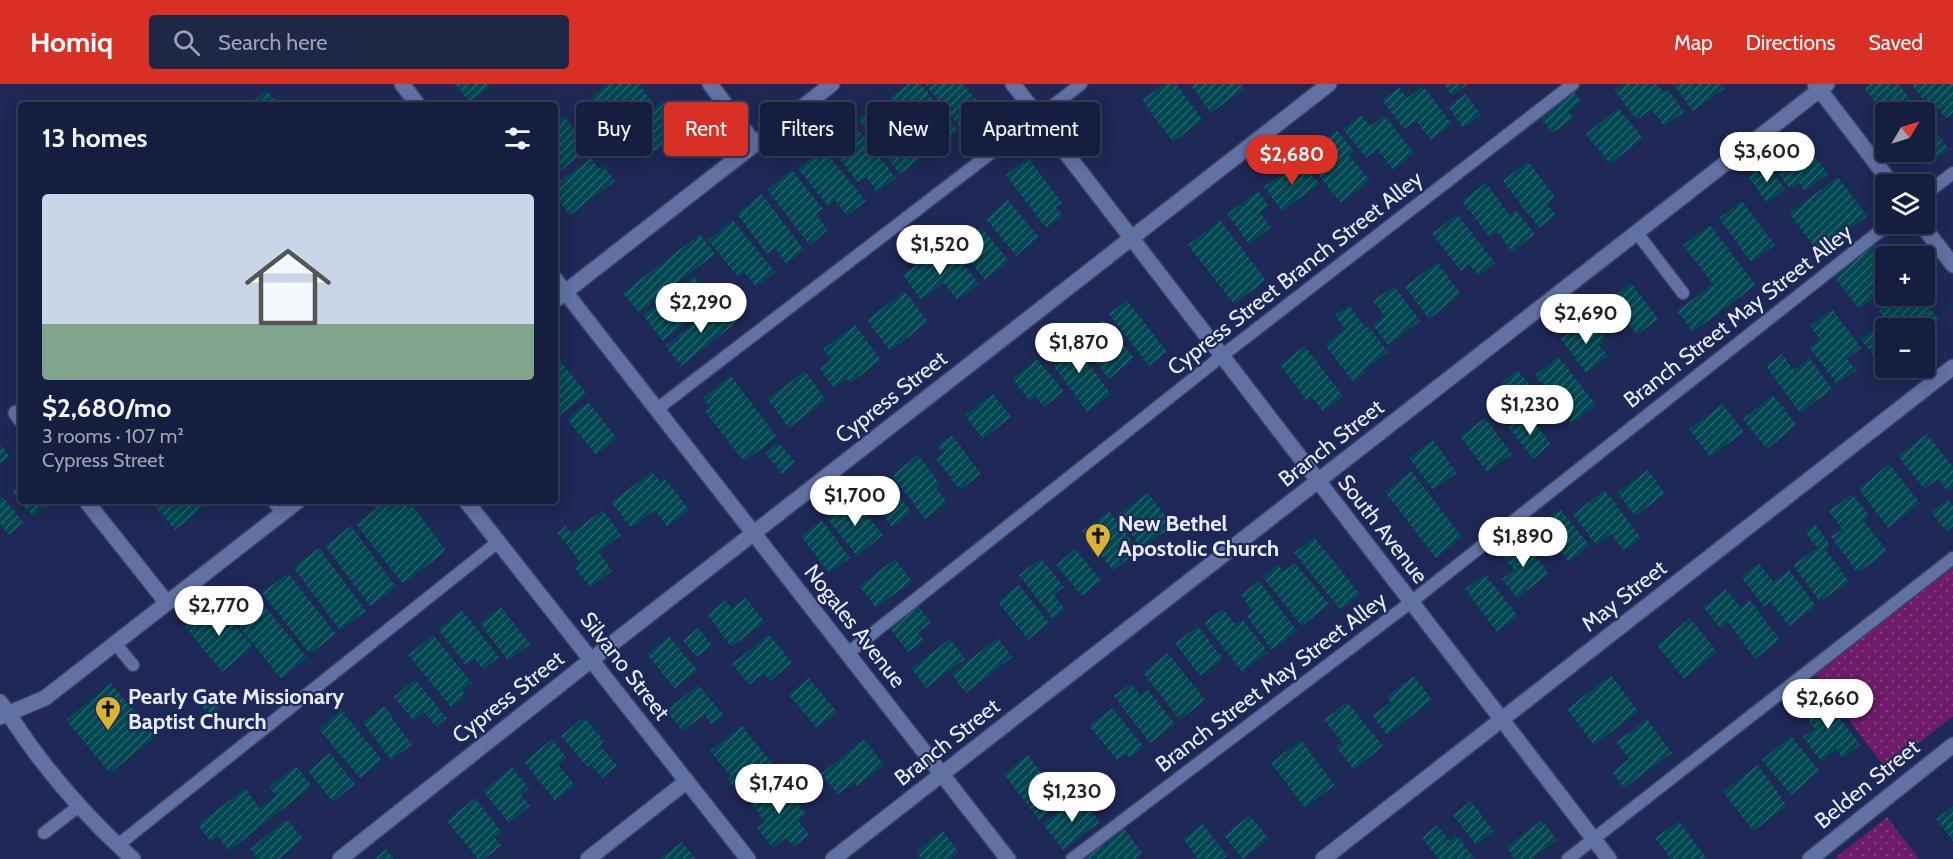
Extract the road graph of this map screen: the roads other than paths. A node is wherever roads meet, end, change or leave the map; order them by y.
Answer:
1 (402, 84) edge
2 (710, 84) edge
3 (832, 84) edge
4 (1012, 84) edge
5 (1081, 84) edge
6 (1329, 84) edge
7 (1573, 84) edge
8 (1820, 86) edge
9 (416, 102) edge
10 (1026, 102) edge
11 (1058, 102) edge
12 (755, 144) junction
13 (987, 156) edge
14 (1068, 156) edge
15 (1953, 173) edge
16 (1885, 174) edge
17 (1935, 187) edge
18 (1636, 233) junction
19 (1876, 234) edge
20 (1930, 234) edge
21 (1131, 238) junction
22 (1953, 265) edge
23 (1683, 293) dead end
24 (560, 296) edge
25 (1223, 355) junction
26 (1953, 367) edge
27 (657, 410) junction
28 (1318, 481) junction
29 (88, 504) edge
30 (468, 504) edge
31 (278, 507) edge
32 (754, 533) junction
33 (498, 542) junction
34 (1953, 558) edge
35 (1411, 602) junction
36 (167, 603) junction
37 (115, 643) junction
38 (848, 653) junction
39 (591, 660) junction
40 (133, 665) dead end
41 (3, 711) edge
42 (1502, 720) junction
43 (1953, 745) edge
44 (942, 774) junction
45 (687, 781) junction
46 (79, 806) junction
47 (44, 833) dead end
48 (1593, 839) junction
49 (118, 845) junction
50 (133, 859) edge
51 (340, 859) edge
52 (588, 859) edge
53 (748, 859) edge
54 (833, 859) edge
55 (1008, 859) edge
56 (1072, 859) edge
57 (1323, 859) edge
58 (1568, 859) edge
59 (1609, 859) edge
60 (1810, 859) edge

1 - 9 street
2 - 12 street
3 - 12 street
4 - 10 street, South Avenue
5 - 11 lane
6 - 21 street, Cypress Street
7 - 25 lane, Cypress Street Branch Street Alley
8 - 16 street
8 - 18 street, Branch Street
12 - 24 street
13 - 27 lane
14 - 21 street, South Avenue
15 - 17 lane
18 - 23 lane
18 - 28 street, Branch Street
19 - 35 lane, Branch Street May Street Alley
20 - 22 street
21 - 25 street, South Avenue
21 - 32 street, Cypress Street
24 - 27 street, Nogales Avenue
25 - 28 street, South Avenue
25 - 38 lane, Cypress Street Branch Street Alley
26 - 42 street, May Street
27 - 32 street, Nogales Avenue
28 - 35 street, South Avenue
28 - 44 street, Branch Street
29 - 36 street
30 - 33 street, Silvano Street
31 - 36 street
32 - 38 street, Nogales Avenue
32 - 39 street, Cypress Street
33 - 39 street, Silvano Street
33 - 49 lane
34 - 48 lane
35 - 42 street, South Avenue
35 - 56 lane, Branch Street May Street Alley
36 - 37 street
37 - 40 lane
37 - 41 street
38 - 44 street, Nogales Avenue
39 - 45 street, Silvano Street
39 - 51 street, Cypress Street
41 - 46 street
42 - 48 street, South Avenue
42 - 57 street, May Street
43 - 60 street, Belden Street
44 - 54 street, Branch Street
44 - 55 street, Nogales Avenue
45 - 52 street
45 - 53 street, Silvano Street
46 - 47 lane
46 - 49 street
48 - 58 lane
48 - 59 street, South Avenue
49 - 50 street

